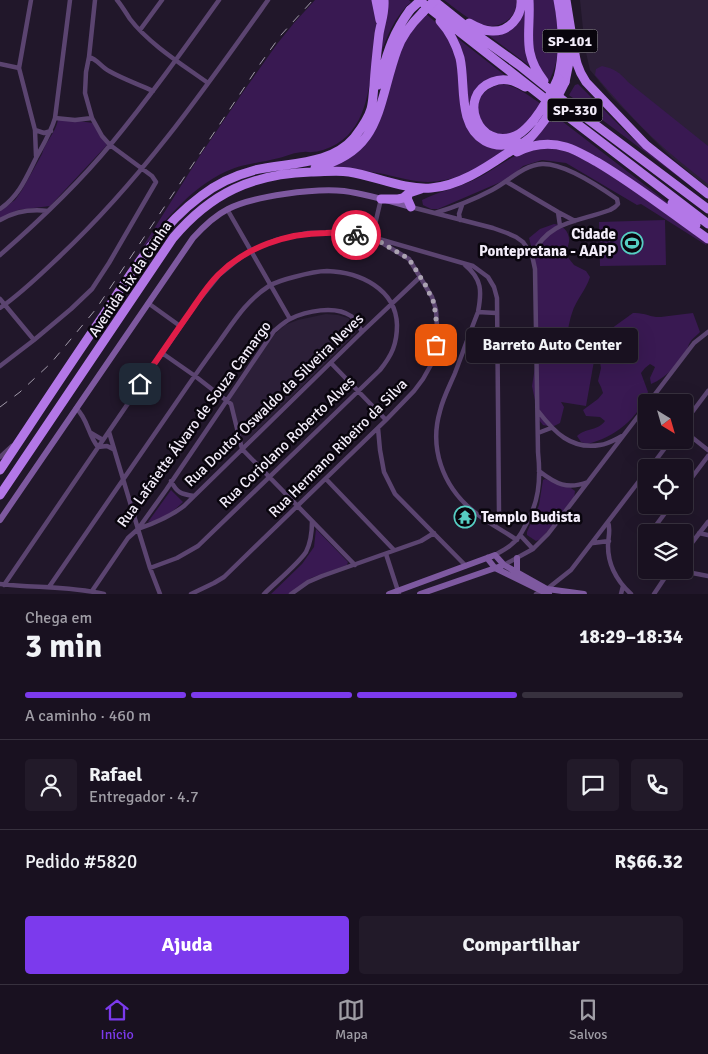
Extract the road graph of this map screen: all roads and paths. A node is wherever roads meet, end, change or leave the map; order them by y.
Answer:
1 (30, 0) edge
2 (70, 0) edge
3 (95, 0) edge
4 (117, 0) edge
5 (162, 0) edge
6 (219, 0) edge
7 (268, 0) edge
8 (376, 0) edge
9 (384, 0) edge
10 (420, 0) edge
11 (521, 0) edge
12 (529, 0) edge
13 (558, 0) edge
14 (566, 0) edge
15 (430, 5) edge
16 (445, 8) junction
17 (380, 28) junction
18 (140, 30) junction
19 (571, 31) junction
20 (89, 56) junction
21 (176, 60) junction
22 (0, 64) edge
23 (519, 66) junction
24 (19, 68) junction
25 (562, 80) junction
26 (544, 81) junction
27 (208, 84) junction
28 (153, 90) junction
29 (371, 109) junction
30 (567, 116) junction
31 (55, 118) junction
32 (92, 118) junction
33 (537, 123) junction
34 (35, 130) junction
35 (51, 131) junction
36 (110, 145) junction
37 (36, 158) junction
38 (622, 158) junction
39 (490, 165) junction
40 (142, 169) junction
41 (297, 172) junction
42 (514, 176) junction
43 (507, 182) junction
44 (425, 188) junction
45 (517, 188) junction
46 (409, 193) junction
47 (708, 194) edge
48 (381, 199) junction
49 (708, 203) edge
50 (462, 205) junction
51 (411, 206) junction
52 (0, 209) edge
53 (227, 209) junction
54 (708, 209) edge
55 (48, 211) junction
56 (558, 212) junction
57 (435, 213) junction
58 (0, 220) edge
59 (460, 220) junction
60 (575, 221) junction
61 (708, 224) edge
62 (560, 226) junction
63 (708, 235) edge
64 (372, 237) junction
65 (708, 239) edge
66 (526, 245) junction
67 (536, 246) junction
68 (410, 247) junction
69 (250, 251) junction
70 (532, 254) junction
71 (0, 255) edge
72 (409, 259) junction
73 (462, 262) junction
74 (420, 277) junction
75 (270, 285) junction
76 (0, 299) edge
77 (148, 303) junction
78 (392, 303) junction
79 (2, 306) edge
80 (478, 312) junction
81 (496, 313) junction
82 (290, 319) junction
83 (180, 326) junction
84 (362, 332) junction
85 (708, 332) edge
86 (34, 340) junction
87 (162, 353) junction
88 (497, 360) junction
89 (538, 360) junction
90 (331, 363) junction
91 (0, 366) edge
92 (194, 376) junction
93 (358, 391) junction
94 (708, 391) edge
95 (655, 394) edge
96 (226, 400) junction
97 (76, 408) junction
98 (693, 411) edge
99 (538, 412) junction
100 (638, 417) edge
101 (386, 420) junction
102 (378, 428) junction
103 (551, 428) junction
104 (109, 432) junction
105 (91, 433) junction
106 (538, 433) junction
107 (624, 435) junction
108 (693, 438) edge
109 (21, 439) junction
110 (103, 440) junction
111 (602, 445) junction
112 (98, 447) junction
113 (113, 449) junction
114 (242, 449) junction
115 (708, 450) edge
116 (608, 456) junction
117 (708, 456) edge
118 (0, 457) edge
119 (0, 470) edge
120 (540, 471) junction
121 (693, 476) edge
122 (270, 478) junction
123 (326, 479) junction
124 (123, 480) junction
125 (172, 481) junction
126 (588, 482) junction
127 (638, 483) edge
128 (176, 489) junction
129 (166, 490) junction
130 (183, 494) junction
131 (0, 495) edge
132 (194, 496) junction
133 (184, 506) junction
134 (298, 506) junction
135 (0, 520) edge
136 (312, 521) junction
137 (608, 522) junction
138 (708, 522) edge
139 (495, 525) junction
140 (138, 529) junction
141 (434, 533) junction
142 (699, 533) junction
143 (708, 534) edge
144 (520, 535) junction
145 (516, 540) junction
146 (609, 541) junction
147 (693, 541) edge
148 (592, 544) junction
149 (533, 549) junction
150 (394, 550) junction
151 (386, 554) junction
152 (495, 555) junction
153 (487, 558) junction
154 (517, 558) junction
155 (355, 565) junction
156 (504, 565) junction
157 (466, 566) junction
158 (150, 568) junction
159 (495, 568) junction
160 (517, 572) junction
161 (693, 573) edge
162 (708, 576) edge
163 (664, 579) edge
164 (2, 584) edge
165 (623, 586) junction
166 (49, 587) junction
167 (92, 591) junction
168 (399, 592) edge
169 (544, 592) edge
170 (159, 593) edge
171 (104, 594) edge
172 (191, 594) edge
173 (264, 594) edge
174 (291, 594) edge
175 (389, 594) edge
176 (420, 594) edge
177 (581, 594) edge
178 (621, 594) edge
179 (632, 594) edge
180 (654, 594) edge

1 - 24 street
2 - 31 street
3 - 20 street
4 - 18 street
5 - 18 street
6 - 21 street
7 - 27 street
8 - 17 highway
9 - 17 highway, Avenida Lix da Cunha
10 - 15 highway, SP-330
10 - 29 highway, bridge
11 - 16 highway
12 - 26 highway
13 - 25 highway
14 - 19 highway, SP-101
15 - 16 highway, SP-330
15 - 30 highway, SP-330
15 - 33 highway
15 - 41 highway
16 - 23 highway, SP-330
17 - 29 highway, Avenida Lix da Cunha
18 - 21 street
19 - 25 highway, SP-101
19 - 47 highway
20 - 28 street
20 - 32 street
21 - 27 street
21 - 28 street
22 - 24 street
23 - 26 highway
23 - 54 highway, SP-330
24 - 34 street
25 - 33 highway, bridge
25 - 33 highway, SP-101, bridge
26 - 49 highway
27 - 40 street
28 - 36 street
29 - 109 highway, Avenida Lix da Cunha
30 - 33 highway
30 - 38 highway, SP-330
31 - 32 street
31 - 35 street
32 - 36 street
33 - 39 highway
34 - 35 street
34 - 37 street
35 - 37 street
36 - 40 street
36 - 55 street
37 - 52 street
38 - 61 highway, SP-330
38 - 63 highway
39 - 44 highway, Avenida Lix da Cunha
39 - 65 highway
40 - 79 street
40 - 86 street
41 - 44 highway, Avenida Lix da Cunha
41 - 131 highway, Avenida Lix da Cunha
42 - 43 street
42 - 45 street
42 - 60 street
43 - 45 street
43 - 50 street
44 - 46 highway
45 - 56 street
46 - 48 highway
46 - 51 highway
48 - 51 street
48 - 53 street
48 - 64 street
50 - 57 street
50 - 59 street
51 - 57 street
53 - 69 street
53 - 77 street
55 - 58 street
55 - 71 street
56 - 60 street
56 - 62 street
57 - 59 street
59 - 66 street
60 - 62 street
62 - 67 street
64 - 68 street
64 - 69 street
64 - 72 street, Rua Hermano Ribeiro da Silva
66 - 67 street
66 - 70 street
67 - 70 street
68 - 72 street
68 - 73 street
69 - 75 street
69 - 83 street
70 - 89 street
72 - 74 street, Rua Hermano Ribeiro da Silva
73 - 80 street
73 - 81 street
74 - 78 street, Rua Doutor Oswaldo da Silveira Neves
74 - 101 street, Rua Hermano Ribeiro da Silva
75 - 78 street
75 - 82 street
75 - 92 street
76 - 79 street
77 - 83 street
77 - 97 street
78 - 84 street, Rua Doutor Oswaldo da Silveira Neves
78 - 93 street, Rua Coriolano Roberto Alves
79 - 86 street
80 - 81 street
80 - 139 street
81 - 88 street
82 - 84 street, Rua Lafaiette Álvaro de Souza Camargo
82 - 96 street, Rua Lafaiette Álvaro de Souza Camargo
83 - 87 street
84 - 90 street, Rua Doutor Oswaldo da Silveira Neves
85 - 95 street
86 - 91 street
87 - 92 street
87 - 104 street
88 - 89 street
88 - 139 street
89 - 99 street
90 - 93 street
90 - 114 street, Rua Doutor Oswaldo da Silveira Neves
92 - 96 street
92 - 124 street
93 - 101 street
93 - 122 street, Rua Coriolano Roberto Alves
94 - 98 street
96 - 114 street
96 - 125 street, Rua Lafaiette Álvaro de Souza Camargo
97 - 105 street
97 - 135 street
99 - 103 street
99 - 106 street
100 - 107 street
101 - 102 street, Rua Hermano Ribeiro da Silva
102 - 123 street, Rua Hermano Ribeiro da Silva
102 - 141 street
103 - 106 street
103 - 111 street
104 - 110 street
104 - 113 street
105 - 110 street
105 - 112 street
106 - 120 street
107 - 111 street
107 - 116 street
108 - 115 street
109 - 118 street
109 - 119 highway, Avenida Lix da Cunha
110 - 112 street
111 - 116 street
112 - 113 street
112 - 164 street
113 - 124 street
114 - 122 street
114 - 132 street, Rua Doutor Oswaldo da Silveira Neves
116 - 126 street
117 - 121 street
120 - 126 street
120 - 144 street
122 - 134 street
122 - 158 street, Rua Coriolano Roberto Alves
123 - 134 street, Rua Hermano Ribeiro da Silva
123 - 150 street
124 - 140 street
124 - 166 street
125 - 128 street
125 - 129 street, Rua Lafaiette Álvaro de Souza Camargo
126 - 149 street
127 - 137 street
128 - 129 street
128 - 130 street
129 - 140 street, Rua Lafaiette Álvaro de Souza Camargo
130 - 132 street
130 - 133 street
132 - 133 street, Rua Doutor Oswaldo da Silveira Neves
133 - 140 street, Rua Doutor Oswaldo da Silveira Neves
134 - 136 street
134 - 172 street, Rua Hermano Ribeiro da Silva
136 - 155 street
136 - 173 street
137 - 146 street
137 - 148 street
138 - 142 street
139 - 145 street
140 - 158 street
140 - 167 street, Rua Lafaiette Álvaro de Souza Camargo
141 - 150 street
141 - 157 street
142 - 143 street
142 - 147 street
144 - 145 street
144 - 149 street
145 - 152 street
146 - 148 street
146 - 165 street
148 - 169 street
149 - 154 street
150 - 151 street
151 - 155 street
151 - 168 street
152 - 153 street
152 - 156 street
153 - 157 street
153 - 159 street
154 - 156 street
154 - 160 street
155 - 174 street
156 - 159 street
156 - 160 street
157 - 168 street
158 - 170 street
159 - 169 street
159 - 176 street
160 - 169 street
161 - 162 street
163 - 180 street
164 - 166 street
165 - 178 street
165 - 179 street
166 - 167 street
167 - 171 street
168 - 175 street
169 - 177 street

